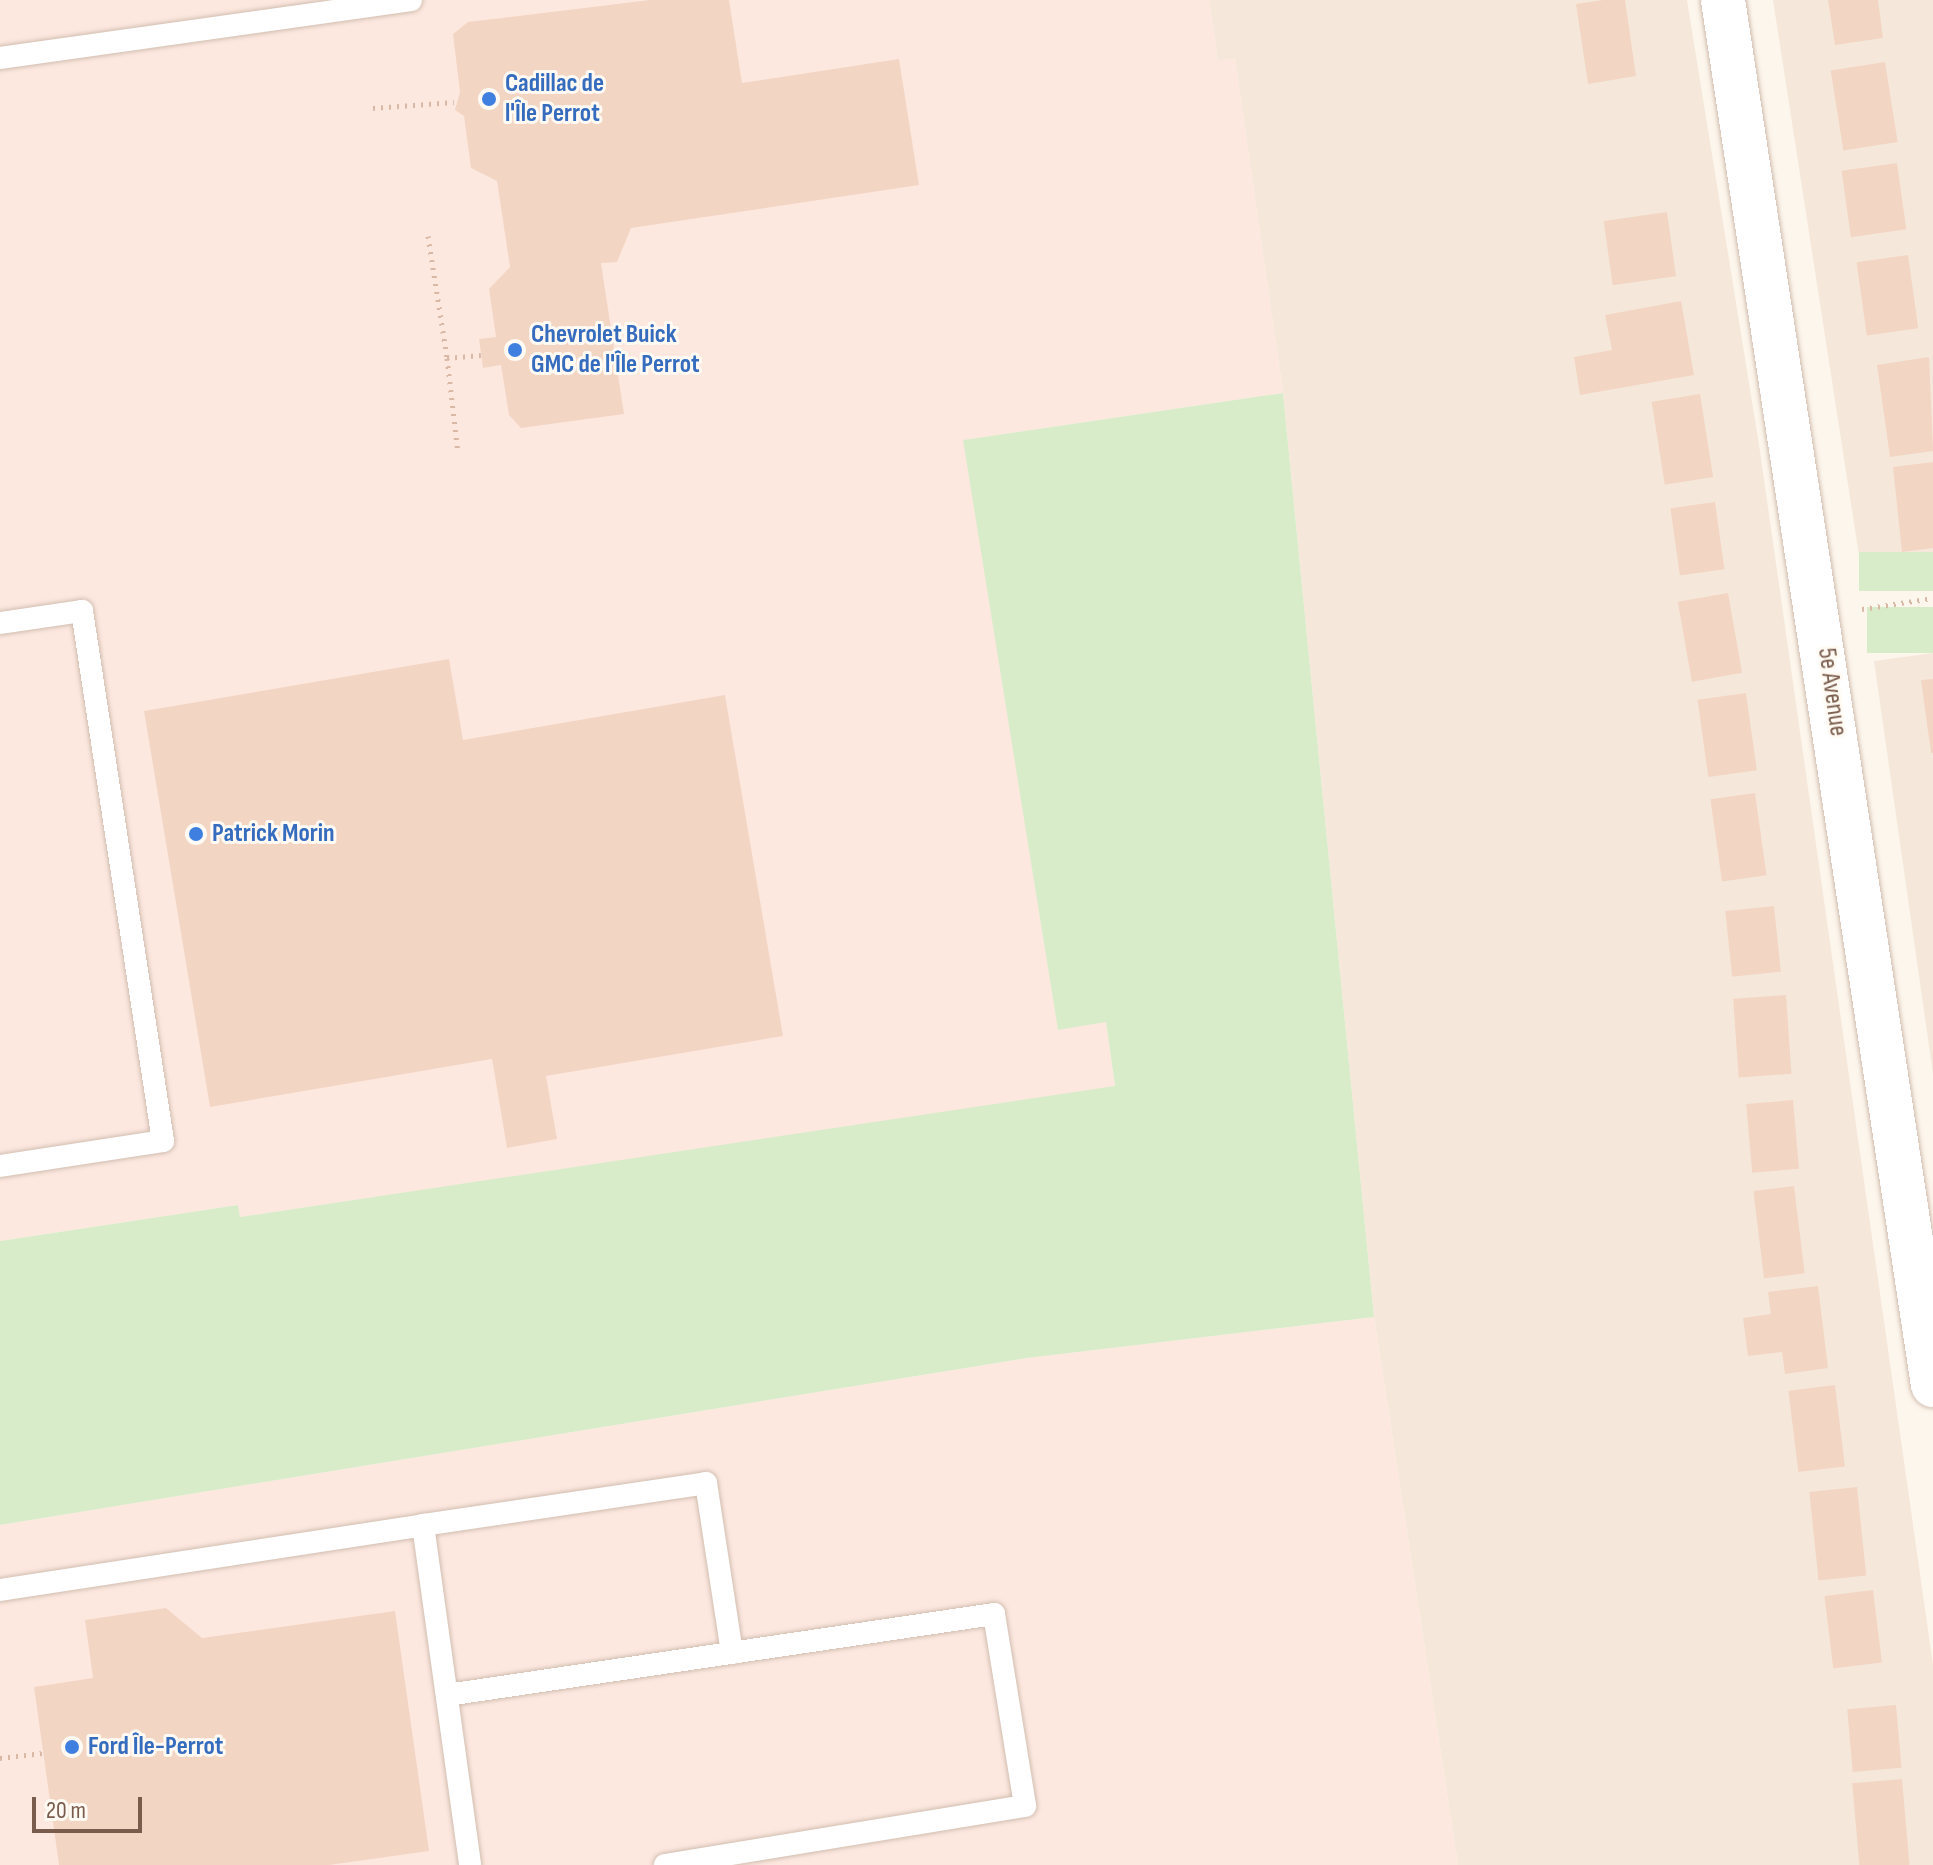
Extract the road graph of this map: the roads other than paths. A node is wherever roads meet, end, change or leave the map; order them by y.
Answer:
1 (411, 0) edge
2 (1723, 0) edge
3 (0, 58) edge
4 (0, 623) edge
5 (0, 1166) edge
6 (1933, 1385) edge
7 (423, 1525) junction
8 (0, 1590) edge
9 (732, 1653) junction
10 (447, 1695) junction
11 (470, 1865) edge
12 (665, 1865) edge

1 - 3 lane
2 - 6 street, 5e Avenue
4 - 5 lane
7 - 8 lane
7 - 9 lane
7 - 10 lane
9 - 10 lane
9 - 12 lane
10 - 11 lane

